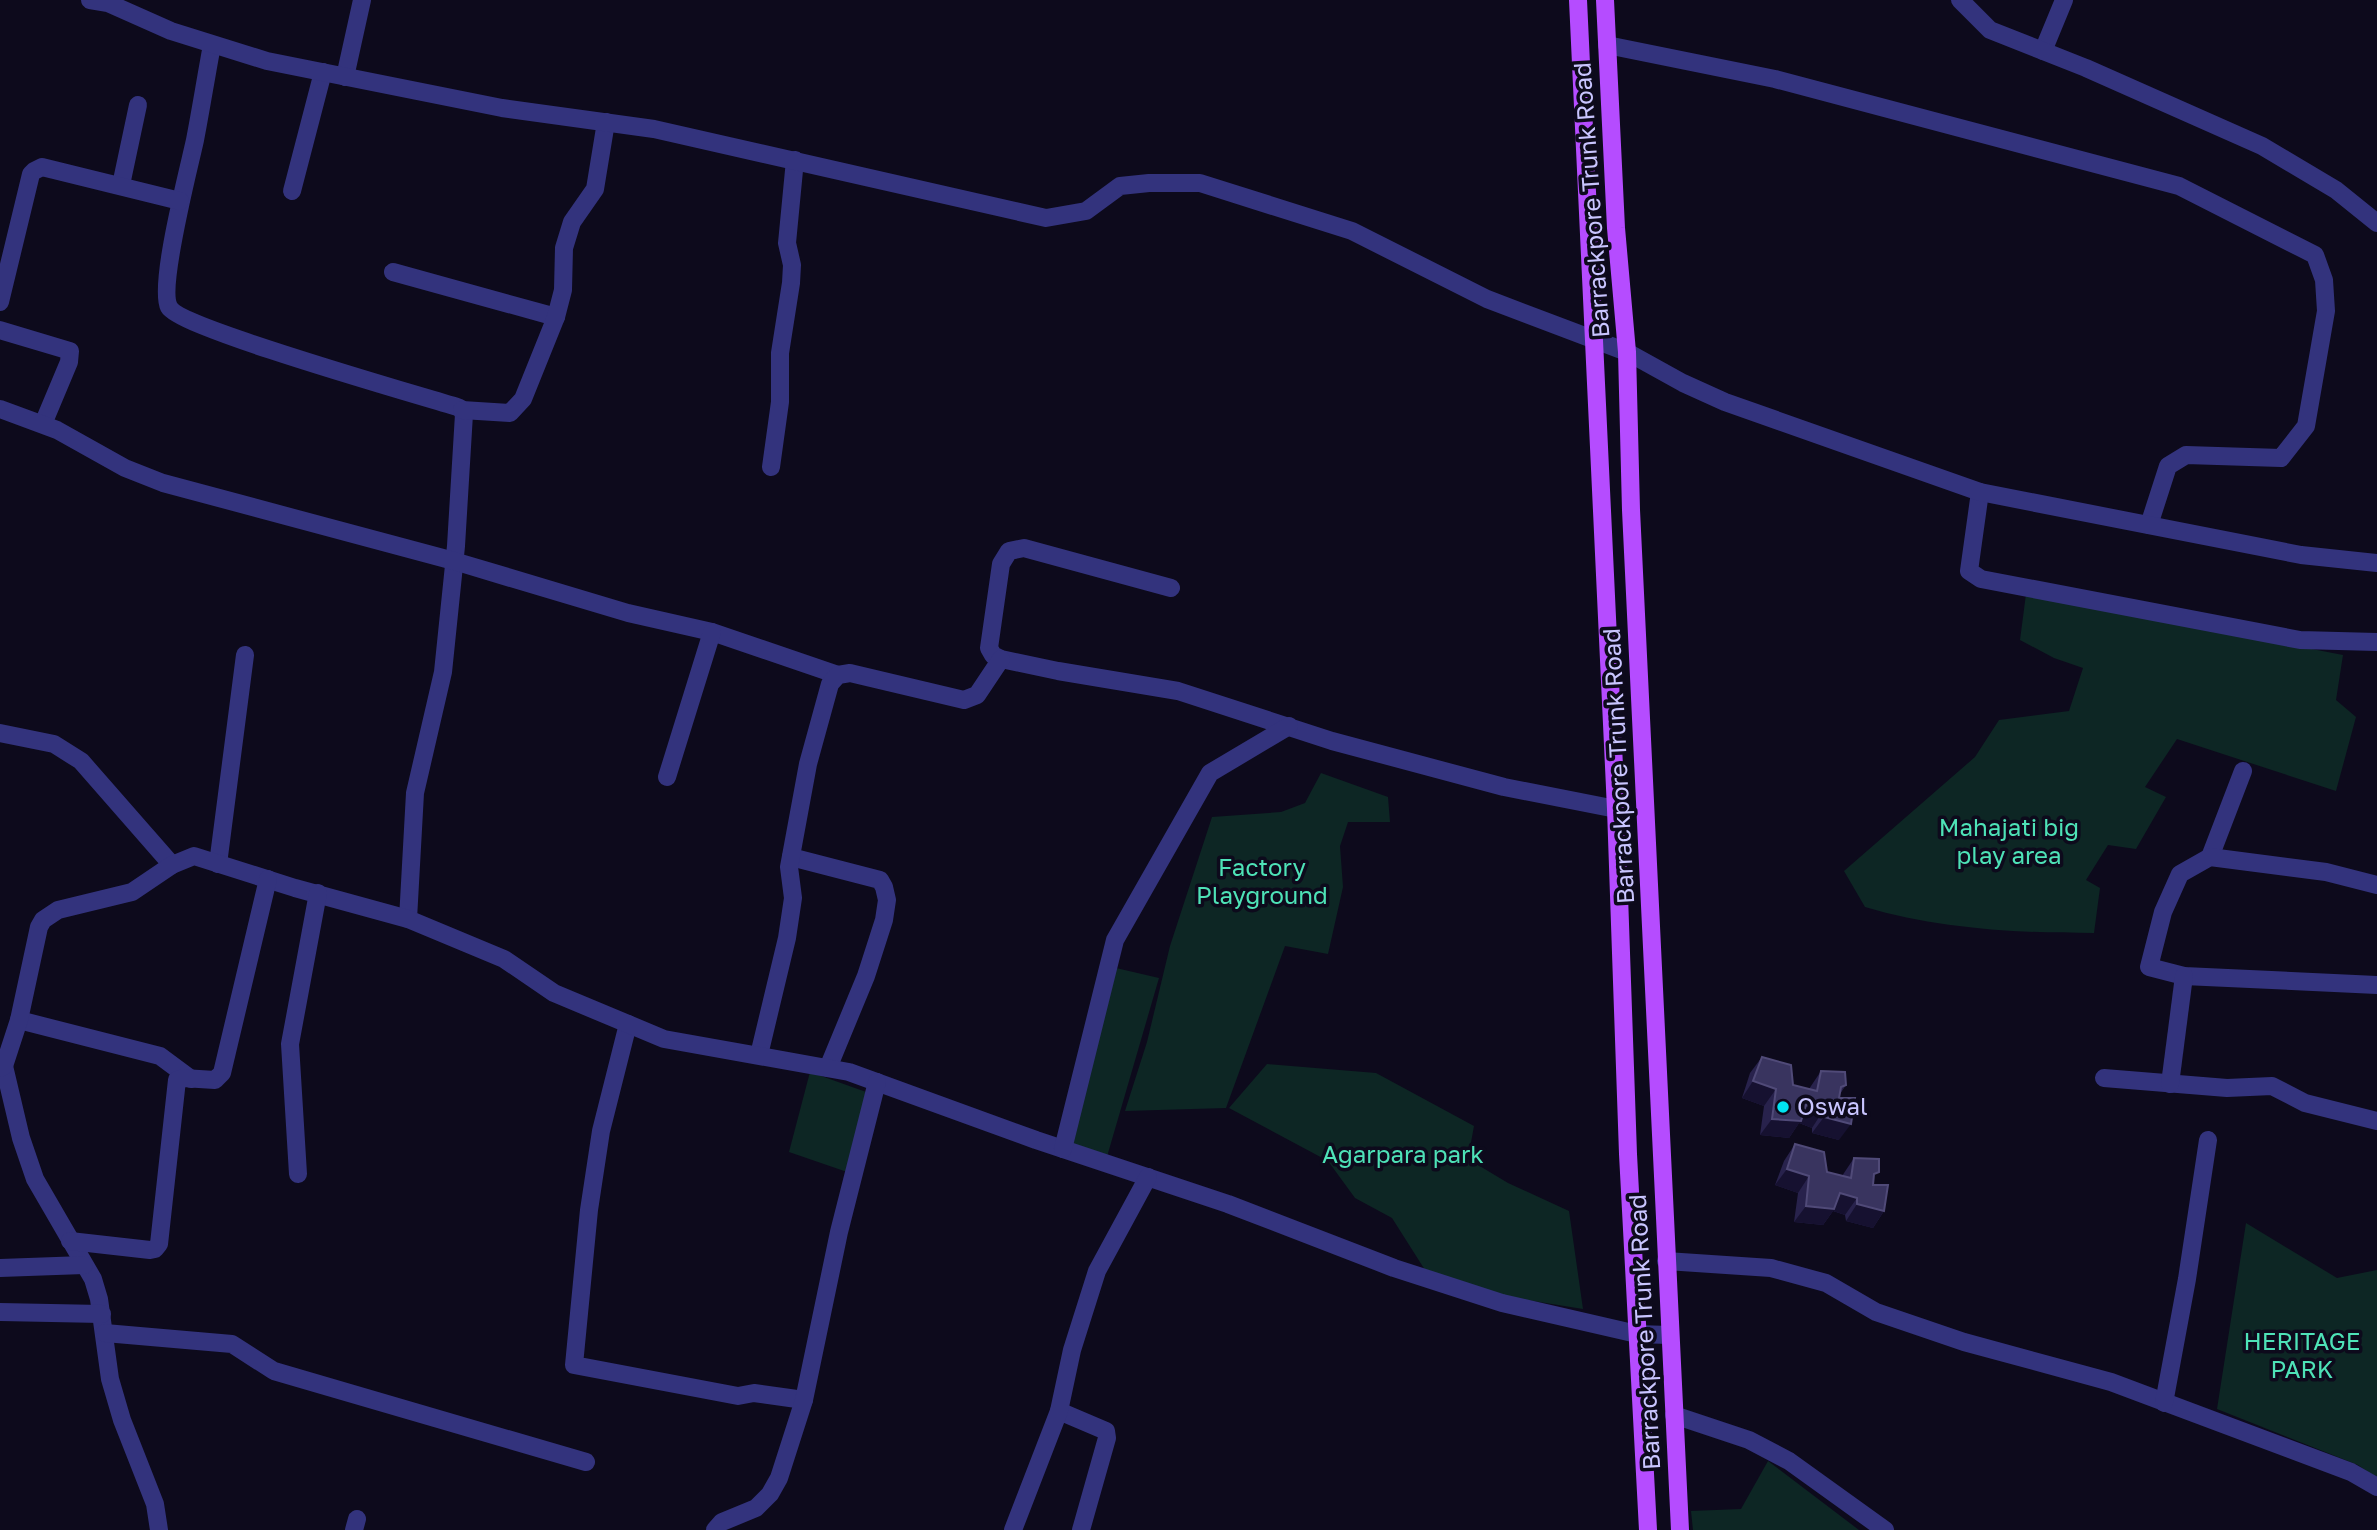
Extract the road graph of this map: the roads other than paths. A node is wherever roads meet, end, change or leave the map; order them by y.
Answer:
1 (90, 0) edge
2 (362, 0) edge
3 (1578, 0) edge
4 (1605, 0) edge
5 (1960, 0) edge
6 (2064, 0) edge
7 (1606, 45) junction
8 (212, 46) junction
9 (2043, 51) junction
10 (323, 72) junction
11 (345, 77) junction
12 (138, 105) dead end
13 (606, 122) junction
14 (795, 160) junction
15 (121, 186) junction
16 (292, 191) dead end
17 (180, 201) junction
18 (2377, 223) edge
19 (393, 272) dead end
20 (0, 302) edge
21 (556, 317) junction
22 (0, 330) edge
23 (1593, 340) junction
24 (1627, 352) junction
25 (0, 409) edge
26 (462, 410) junction
27 (43, 424) junction
28 (771, 467) dead end
29 (1980, 492) junction
30 (2150, 525) junction
31 (454, 561) junction
32 (2377, 563) edge
33 (1171, 588) dead end
34 (712, 632) junction
35 (2377, 642) edge
36 (245, 655) dead end
37 (1001, 659) junction
38 (838, 675) junction
39 (1289, 726) junction
40 (0, 733) edge
41 (2242, 771) dead end
42 (667, 777) dead end
43 (1616, 809) junction
44 (791, 857) junction
45 (2210, 857) junction
46 (218, 864) junction
47 (172, 865) junction
48 (268, 879) junction
49 (2377, 885) edge
50 (318, 893) junction
51 (408, 919) junction
52 (2184, 976) junction
53 (2377, 984) edge
54 (19, 1020) junction
55 (628, 1024) junction
56 (759, 1055) junction
57 (2, 1067) edge
58 (828, 1068) junction
59 (2104, 1078) dead end
60 (191, 1079) junction
61 (877, 1082) junction
62 (2170, 1084) junction
63 (2377, 1121) edge
64 (2208, 1140) dead end
65 (1063, 1149) junction
66 (298, 1174) dead end
67 (1148, 1177) junction
68 (70, 1241) junction
69 (1666, 1261) junction
70 (85, 1265) junction
71 (0, 1268) edge
72 (0, 1312) edge
73 (102, 1314) junction
74 (105, 1333) junction
75 (1637, 1334) junction
76 (1669, 1335) junction
77 (804, 1400) junction
78 (2164, 1403) junction
79 (1059, 1411) junction
80 (1674, 1415) junction
81 (586, 1462) dead end
82 (2377, 1487) edge
83 (722, 1528) edge
84 (159, 1530) edge
85 (1013, 1530) edge
86 (1081, 1530) edge
87 (1648, 1530) edge
88 (1680, 1530) edge
89 (1885, 1530) edge

1 - 8 street
2 - 11 street
3 - 23 main road, Barrackpore Trunk Road
4 - 7 main road, Barrackpore Trunk Road
5 - 9 street
6 - 9 street
7 - 24 main road, Barrackpore Trunk Road
7 - 30 street
8 - 10 street
8 - 17 street
9 - 18 street
10 - 11 street
10 - 16 street
11 - 13 street
12 - 15 street
13 - 14 street
13 - 21 street
14 - 23 street
14 - 28 street
15 - 17 street
15 - 20 street
17 - 26 street
19 - 21 street
21 - 26 street
22 - 27 street
23 - 24 street
23 - 43 main road, Barrackpore Trunk Road
24 - 29 street
24 - 69 main road, Barrackpore Trunk Road
25 - 27 street
26 - 31 street
27 - 31 street
29 - 30 street
29 - 35 street
30 - 32 street
31 - 34 street
31 - 51 street
33 - 37 street
34 - 38 street
34 - 42 street
36 - 46 street
37 - 38 street
37 - 39 street
38 - 44 street
39 - 43 street
39 - 65 street
40 - 47 street
41 - 45 street
43 - 75 main road, Barrackpore Trunk Road
44 - 56 street
44 - 58 street
45 - 49 street
45 - 52 street
46 - 47 street
46 - 48 street
47 - 54 street
48 - 50 street
48 - 60 street
50 - 51 street
50 - 66 street
51 - 55 street
52 - 53 street
52 - 62 street
54 - 57 street
54 - 60 street
55 - 56 street
55 - 77 street
56 - 58 street
57 - 68 street
58 - 61 street
59 - 62 street
60 - 68 street
61 - 65 street
61 - 77 street
62 - 63 street
64 - 78 street
65 - 67 street
67 - 75 street
67 - 79 street
68 - 70 street
69 - 76 main road, Barrackpore Trunk Road
69 - 78 street
70 - 71 street
70 - 73 street
72 - 73 street
73 - 74 street
74 - 81 street
74 - 84 street
75 - 76 street
75 - 87 main road, Barrackpore Trunk Road
76 - 80 main road, Barrackpore Trunk Road
77 - 83 street
78 - 82 street
79 - 85 street
79 - 86 street
80 - 88 main road, Barrackpore Trunk Road
80 - 89 street

